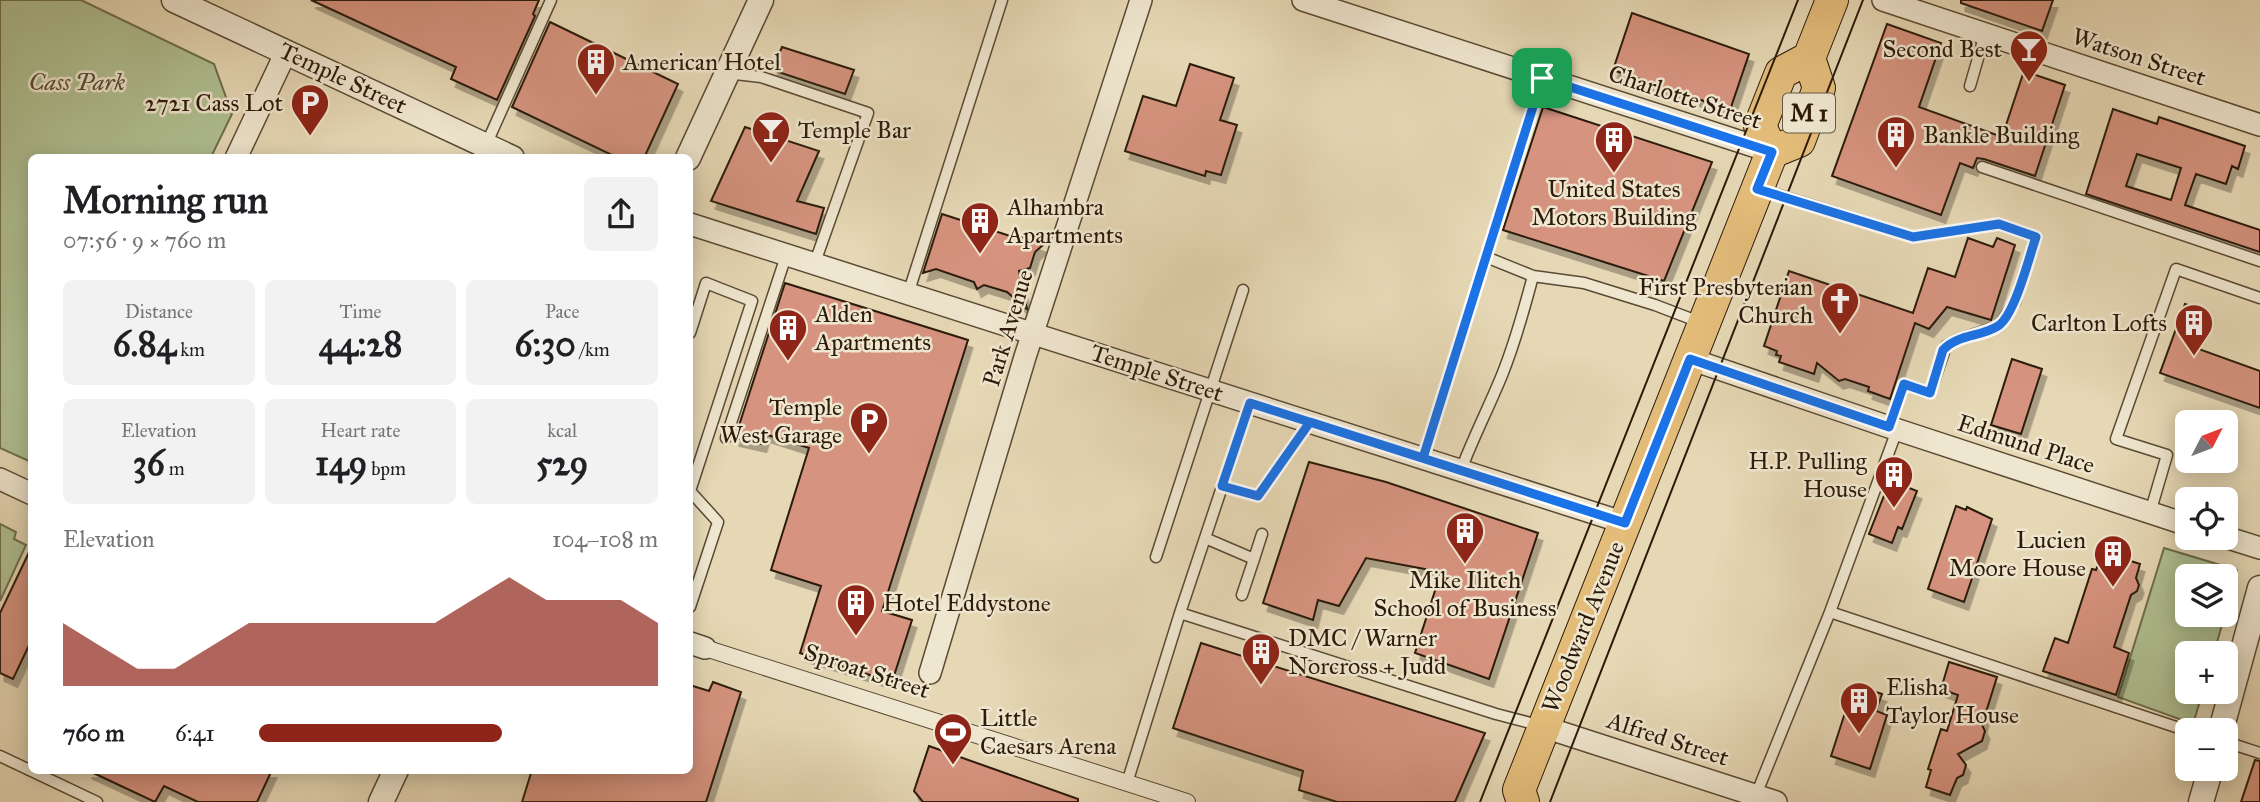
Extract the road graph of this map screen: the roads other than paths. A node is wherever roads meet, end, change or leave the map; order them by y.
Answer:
1 (174, 0) edge
2 (551, 0) edge
3 (761, 0) edge
4 (1002, 0) edge
5 (1141, 0) edge
6 (1303, 0) edge
7 (1832, 0) edge
8 (1883, 0) edge
9 (1985, 34) junction
10 (286, 52) junction
11 (1809, 58) junction
12 (727, 73) junction
13 (1542, 78) junction
14 (1970, 86) dead end
15 (2260, 125) edge
16 (486, 145) junction
17 (1772, 152) junction
18 (238, 154) edge
19 (504, 154) edge
20 (690, 154) edge
21 (1982, 167) dead end
22 (1757, 189) junction
23 (693, 225) edge
24 (786, 256) junction
25 (1486, 257) junction
26 (2260, 261) edge
27 (814, 265) junction
28 (1533, 276) junction
29 (1243, 290) dead end
30 (908, 294) junction
31 (2260, 298) edge
32 (693, 324) edge
33 (1704, 324) junction
34 (1033, 333) junction
35 (1690, 359) junction
36 (1210, 390) junction
37 (1250, 403) junction
38 (1310, 422) junction
39 (1893, 428) junction
40 (726, 438) dead end
41 (1423, 458) junction
42 (1461, 470) junction
43 (0, 479) edge
44 (693, 482) edge
45 (1222, 486) junction
46 (28, 492) edge
47 (693, 494) edge
48 (2150, 513) junction
49 (2175, 521) edge
50 (1625, 523) junction
51 (1262, 534) dead end
52 (1205, 538) junction
53 (2238, 541) edge
54 (2260, 548) edge
55 (1156, 557) dead end
56 (1254, 559) junction
57 (2260, 588) edge
58 (1242, 595) dead end
59 (693, 598) edge
60 (1830, 612) junction
61 (1180, 613) junction
62 (697, 645) edge
63 (930, 673) dead end
64 (2224, 718) edge
65 (1544, 727) junction
66 (2175, 727) edge
67 (2238, 746) edge
68 (2260, 753) edge
69 (0, 756) edge
70 (28, 769) edge
71 (38, 774) edge
72 (394, 774) edge
73 (2207, 781) edge
74 (1127, 783) junction
75 (1514, 798) edge
76 (1766, 799) edge
77 (97, 802) edge
78 (381, 802) edge
79 (1188, 802) edge
80 (2201, 802) edge

1 - 10 street, Temple Street
2 - 16 lane
3 - 12 street
4 - 30 lane
5 - 34 street, Park Avenue
6 - 13 street, Charlotte Street
7 - 11 main road, M 1
8 - 9 street, Watson Street
9 - 14 lane
9 - 15 street, Watson Street
10 - 16 street, Temple Street
10 - 18 street
11 - 17 main road, M 1
11 - 17 main road, M 1
12 - 20 street
12 - 27 lane
13 - 17 street, Charlotte Street
13 - 25 lane
16 - 19 street, Temple Street
17 - 22 main road, Woodward Avenue / M 1
21 - 26 lane
22 - 33 main road, Woodward Avenue / M 1
22 - 39 lane
23 - 24 street, Temple Street
24 - 27 street, Temple Street
24 - 40 lane
25 - 28 lane
25 - 41 lane
27 - 30 street, Temple Street
28 - 33 lane
28 - 42 lane
29 - 36 lane
30 - 34 street, Temple Street
31 - 48 lane
32 - 44 lane
33 - 35 main road, Woodward Avenue / M 1
34 - 36 street, Temple Street
34 - 63 street, Park Avenue
35 - 39 street, Edmund Place
35 - 50 main road, Woodward Avenue / M 1
36 - 37 street, Temple Street
36 - 55 lane
37 - 38 street, Temple Street
37 - 45 lane
38 - 41 street, Temple Street
38 - 45 lane
39 - 48 street, Edmund Place
39 - 60 lane
41 - 42 street, Temple Street
42 - 50 street, Temple Street
43 - 46 street
45 - 52 lane
47 - 59 lane
48 - 49 street, Edmund Place
50 - 65 main road, Woodward Avenue / M 1
51 - 56 lane
52 - 56 lane
52 - 61 lane
53 - 54 street
56 - 58 lane
57 - 64 street
60 - 66 lane
60 - 76 lane
61 - 65 lane
61 - 74 lane
62 - 74 street, Sproat Street
65 - 75 main road, Woodward Avenue / M 1
65 - 76 street, Alfred Street
67 - 68 lane
69 - 70 lane
71 - 77 lane
72 - 78 street
73 - 80 street
74 - 79 street, Sproat Street

